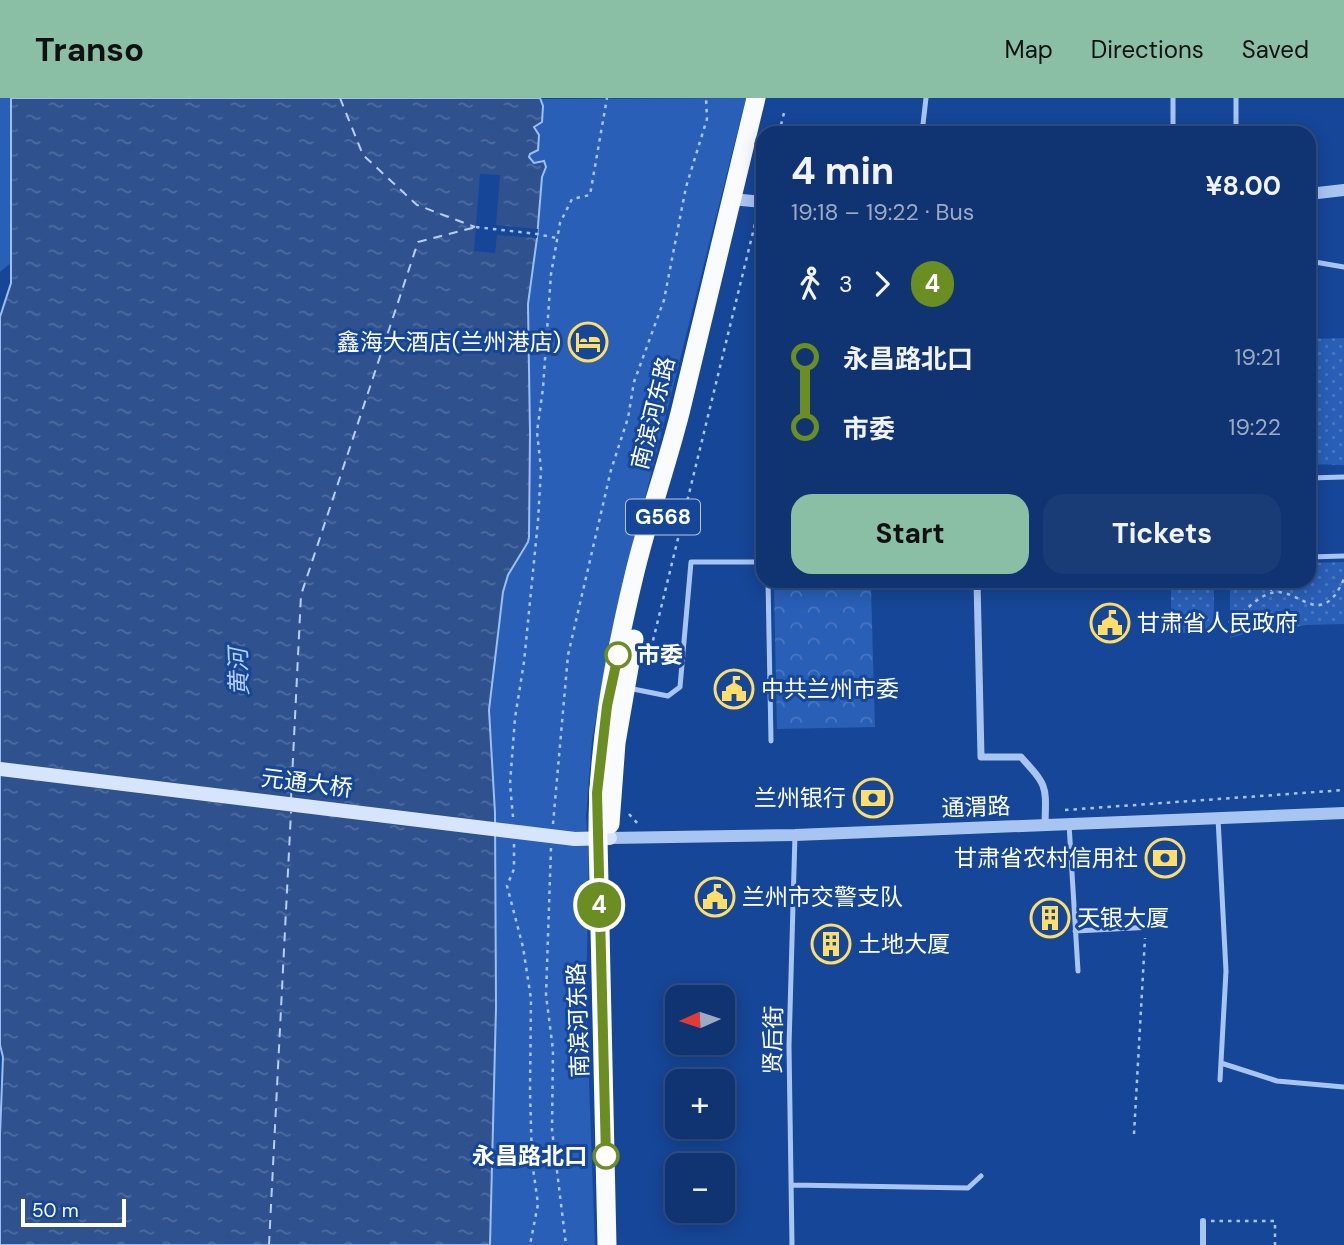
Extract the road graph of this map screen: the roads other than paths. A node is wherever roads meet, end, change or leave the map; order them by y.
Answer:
1 (756, 98) edge
2 (768, 98) edge
3 (926, 98) edge
4 (1173, 98) edge
5 (1236, 98) edge
6 (759, 126) edge
7 (923, 126) edge
8 (1173, 126) edge
9 (1236, 126) edge
10 (756, 136) edge
11 (1344, 190) edge
12 (1316, 193) edge
13 (736, 199) junction
14 (756, 201) edge
15 (1316, 262) edge
16 (1344, 267) edge
17 (1344, 477) edge
18 (1316, 478) edge
19 (1344, 556) edge
20 (1316, 557) edge
21 (756, 562) edge
22 (768, 588) edge
23 (976, 588) edge
24 (625, 687) junction
25 (771, 741) dead end
26 (0, 769) edge
27 (1344, 813) edge
28 (1218, 818) junction
29 (1069, 824) junction
30 (1045, 825) junction
31 (795, 835) junction
32 (604, 838) junction
33 (1153, 927) dead end
34 (1075, 931) junction
35 (1077, 971) dead end
36 (1221, 1063) junction
37 (1220, 1080) dead end
38 (1344, 1087) edge
39 (981, 1175) dead end
40 (792, 1185) junction
41 (1203, 1221) road end
42 (607, 1245) edge
43 (619, 1245) edge
44 (792, 1245) edge
45 (1203, 1245) edge

1 - 13 highway, 南滨河东路 / G568
2 - 6 highway, 南滨河东路 / G568
3 - 7 lane
4 - 8 lane
5 - 9 lane
10 - 13 highway, 南滨河东路 / G568
11 - 12 street
13 - 14 street
13 - 24 highway, 南滨河东路 / G568
13 - 32 highway, 南滨河东路 / G568
15 - 16 lane
17 - 18 lane
19 - 20 lane
21 - 24 lane
22 - 25 lane
23 - 30 street
24 - 32 highway, 南滨河东路 / G568
26 - 32 main road, 元通大桥, bridge
27 - 28 street, 通渭路
28 - 29 street, 通渭路
28 - 36 lane
29 - 30 street, 通渭路
29 - 34 lane
30 - 31 street, 通渭路
31 - 32 street, 通渭路
31 - 40 lane, 贤后街
32 - 42 highway, 南滨河东路 / G568
32 - 43 highway, 南滨河东路 / G568
33 - 34 lane
34 - 35 lane
36 - 37 lane
36 - 38 lane
39 - 40 lane
40 - 44 lane, 贤后街
41 - 45 street

